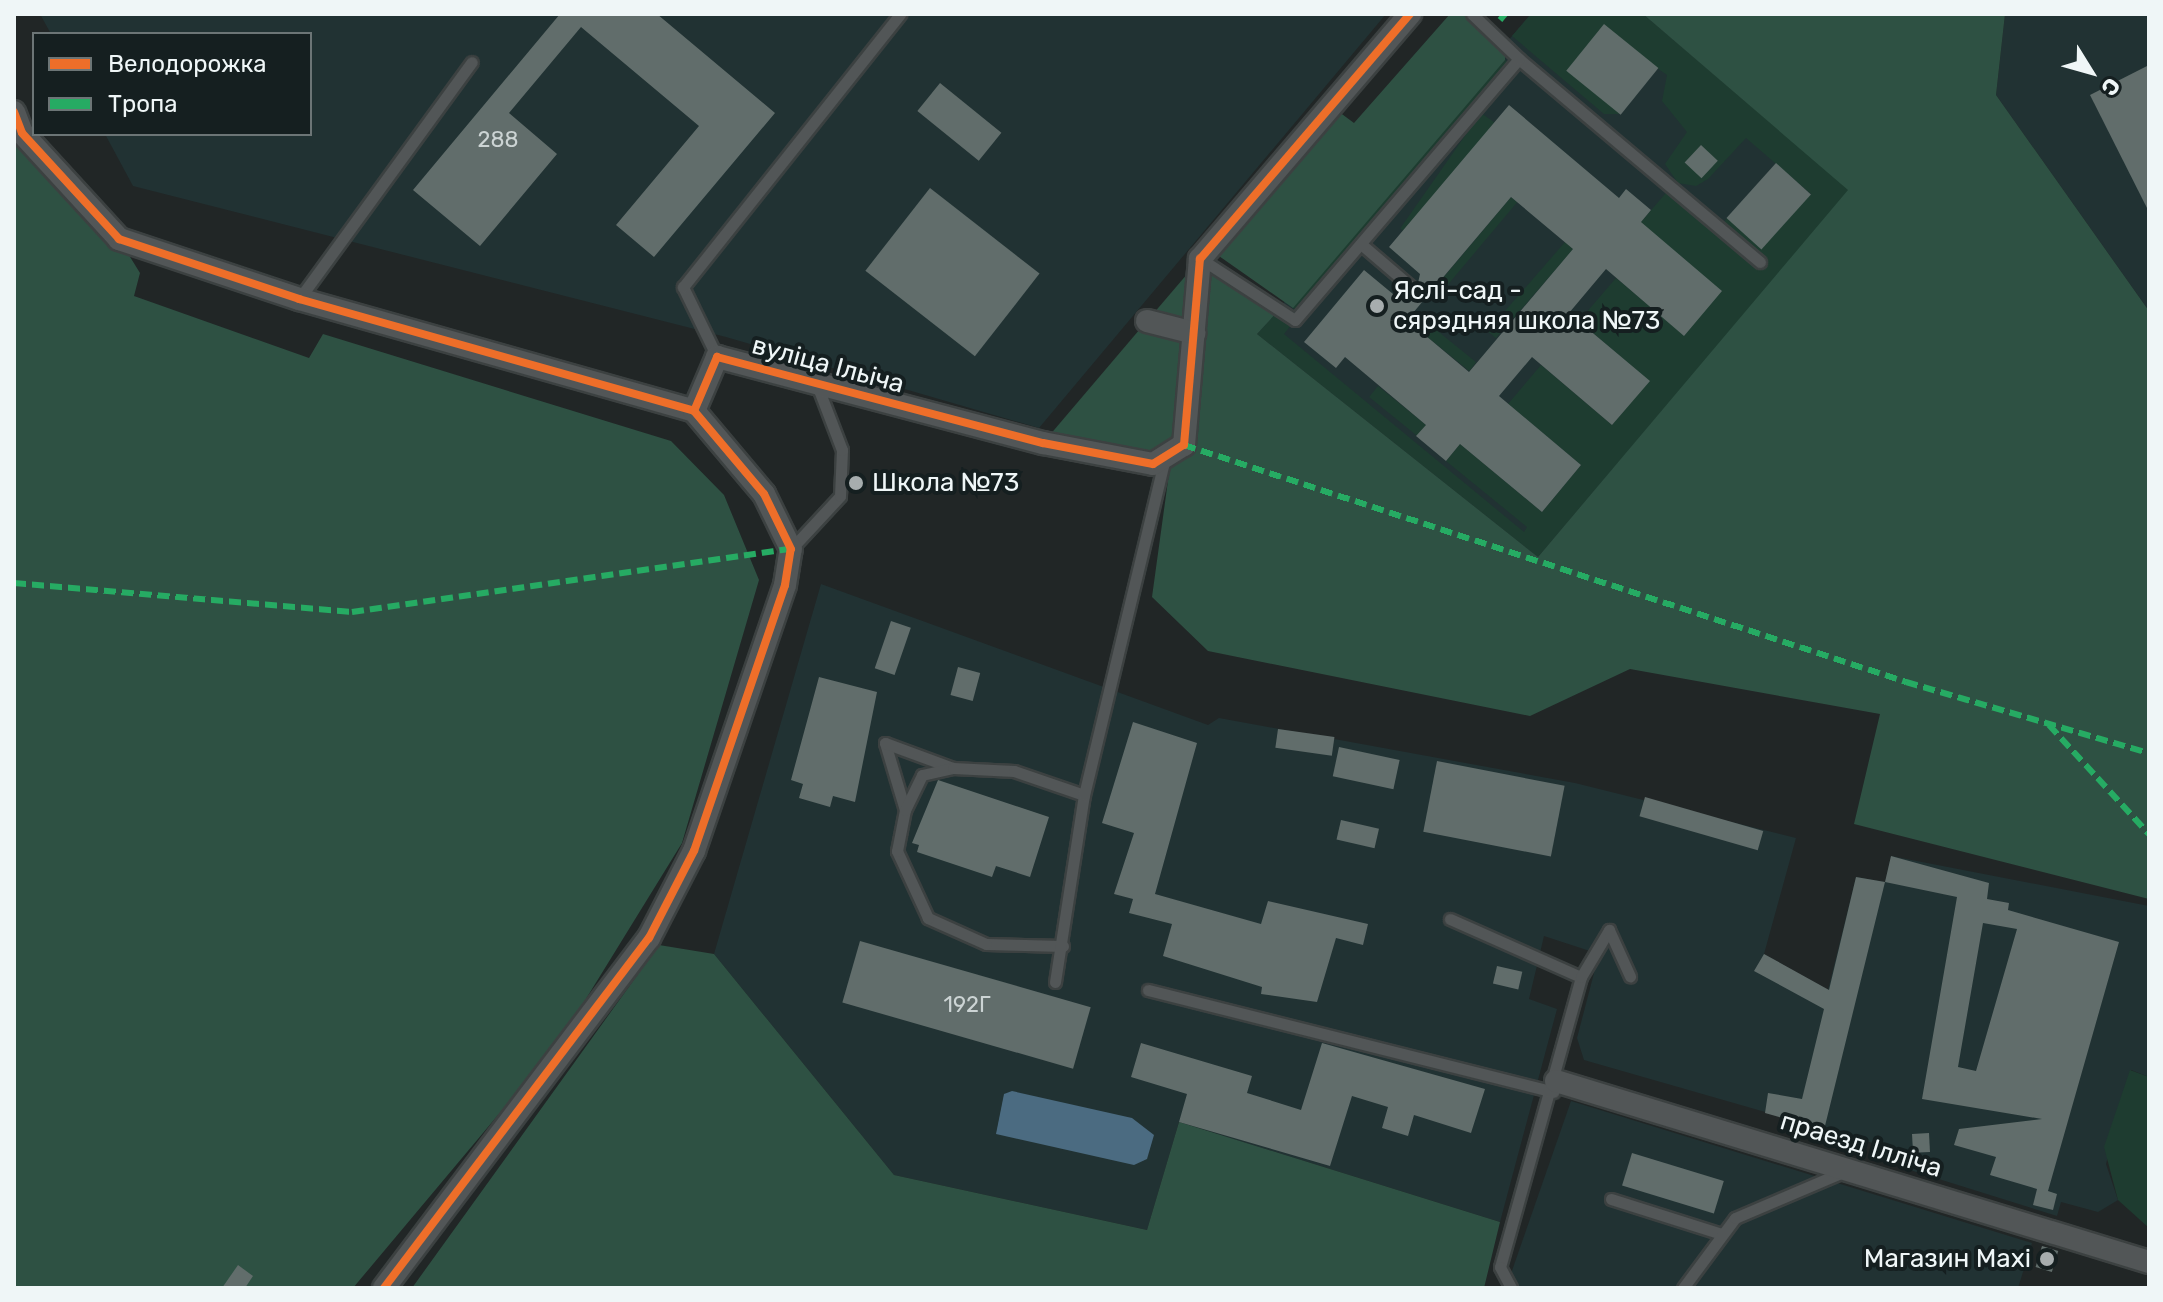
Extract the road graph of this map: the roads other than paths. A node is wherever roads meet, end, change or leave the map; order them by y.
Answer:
1 (900, 14) edge
2 (1410, 14) edge
3 (1472, 14) edge
4 (1519, 59) junction
5 (472, 62) dead end
6 (14, 112) edge
7 (1361, 244) junction
8 (1200, 259) junction
9 (1760, 262) dead end
10 (1410, 286) dead end
11 (299, 299) junction
12 (1147, 321) dead end
13 (1194, 333) junction
14 (717, 357) junction
15 (816, 384) junction
16 (694, 411) junction
17 (1164, 461) junction
18 (791, 549) junction
19 (953, 768) junction
20 (1084, 795) junction
21 (905, 810) junction
22 (1450, 919) dead end
23 (1063, 946) junction
24 (1630, 976) dead end
25 (1581, 977) junction
26 (1055, 982) dead end
27 (1148, 990) dead end
28 (1555, 1086) junction
29 (1847, 1170) junction
30 (1611, 1199) dead end
31 (1722, 1234) junction
32 (2149, 1262) edge
33 (384, 1288) edge
34 (1511, 1288) edge
35 (1683, 1288) edge

1 - 14 lane
2 - 8 street
3 - 4 lane
4 - 7 lane
4 - 9 lane
5 - 11 lane
6 - 11 street
7 - 8 lane
7 - 10 lane
8 - 13 street
11 - 16 street
12 - 13 street
13 - 17 street
14 - 15 street, вуліца Ільіча
14 - 16 street, вуліца Ільіча
15 - 17 street, вуліца Ільіча
15 - 18 lane
16 - 18 street
17 - 20 lane
18 - 33 street
19 - 20 lane
19 - 21 lane
19 - 21 lane
20 - 23 lane
21 - 23 lane
22 - 25 lane
23 - 26 lane
24 - 25 lane
25 - 28 lane
27 - 28 lane
28 - 29 street, праезд Ілліча
28 - 34 lane
29 - 31 lane
29 - 32 street, праезд Ілліча
30 - 31 lane
31 - 35 lane

